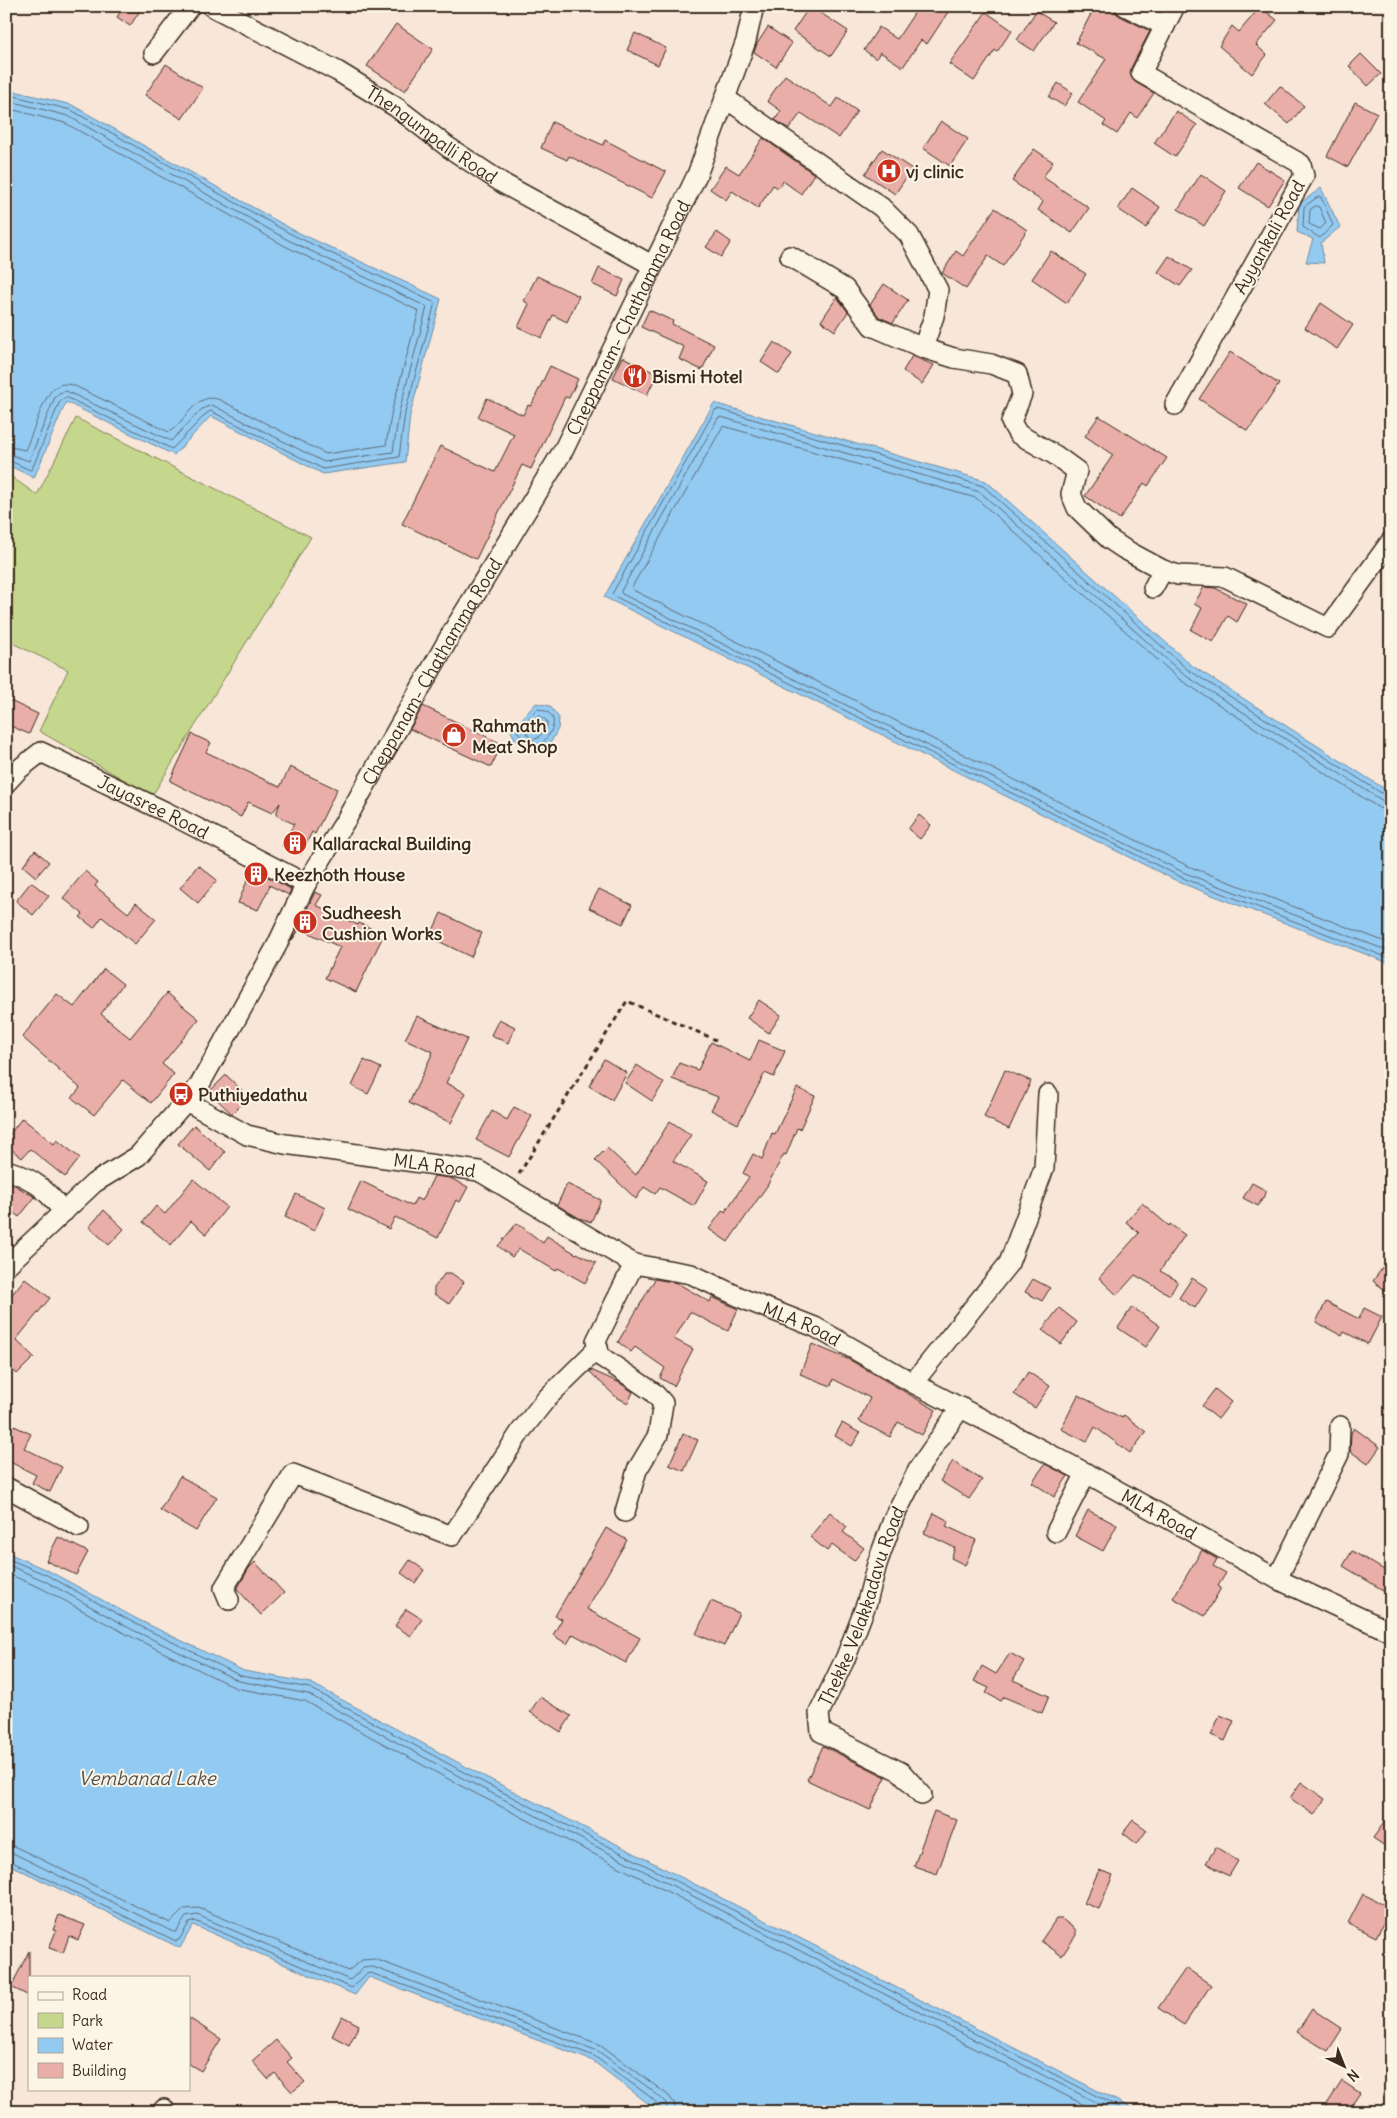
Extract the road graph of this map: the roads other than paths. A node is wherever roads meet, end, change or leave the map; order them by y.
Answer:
1 (190, 6) edge
2 (211, 6) edge
3 (754, 6) edge
4 (1125, 6) edge
5 (1175, 6) edge
6 (1164, 26) junction
7 (154, 54) dead end
8 (726, 98) junction
9 (790, 256) dead end
10 (652, 266) junction
11 (923, 348) junction
12 (1175, 405) dead end
13 (1391, 541) edge
14 (1163, 570) junction
15 (1153, 588) dead end
16 (6, 783) edge
17 (306, 884) junction
18 (1048, 1094) dead end
19 (186, 1101) junction
20 (6, 1170) edge
21 (64, 1212) junction
22 (634, 1264) junction
23 (6, 1266) edge
24 (598, 1348) junction
25 (913, 1383) junction
26 (961, 1407) junction
27 (1340, 1426) dead end
28 (1086, 1473) junction
29 (6, 1487) edge
30 (625, 1512) dead end
31 (80, 1527) dead end
32 (1056, 1532) dead end
33 (1276, 1578) junction
34 (229, 1600) dead end
35 (1391, 1632) edge
36 (922, 1795) dead end

1 - 7 street
2 - 10 street, Thengumpalli Road
3 - 8 street, Cheppanam- Chathamma Road
4 - 6 street
5 - 6 street, Ayyankali Road
6 - 12 street, Ayyankali Road
8 - 10 street, Cheppanam- Chathamma Road
8 - 11 street
9 - 11 street
10 - 17 street, Cheppanam- Chathamma Road
11 - 14 street
13 - 14 street
14 - 15 street
16 - 17 street, Jayasree Road
17 - 19 street, Cheppanam- Chathamma Road
18 - 25 street
19 - 21 street, Cheppanam- Chathamma Road
19 - 22 street, MLA Road
20 - 21 street
21 - 23 street, Cheppanam- Chathamma Road
22 - 24 street
22 - 25 street, MLA Road
24 - 30 street
24 - 34 street
25 - 26 street, MLA Road
26 - 28 street, MLA Road
26 - 36 street, Thekke Velakkadavu Road
27 - 33 street
28 - 32 street
28 - 33 street, MLA Road
29 - 31 street
33 - 35 street, MLA Road

